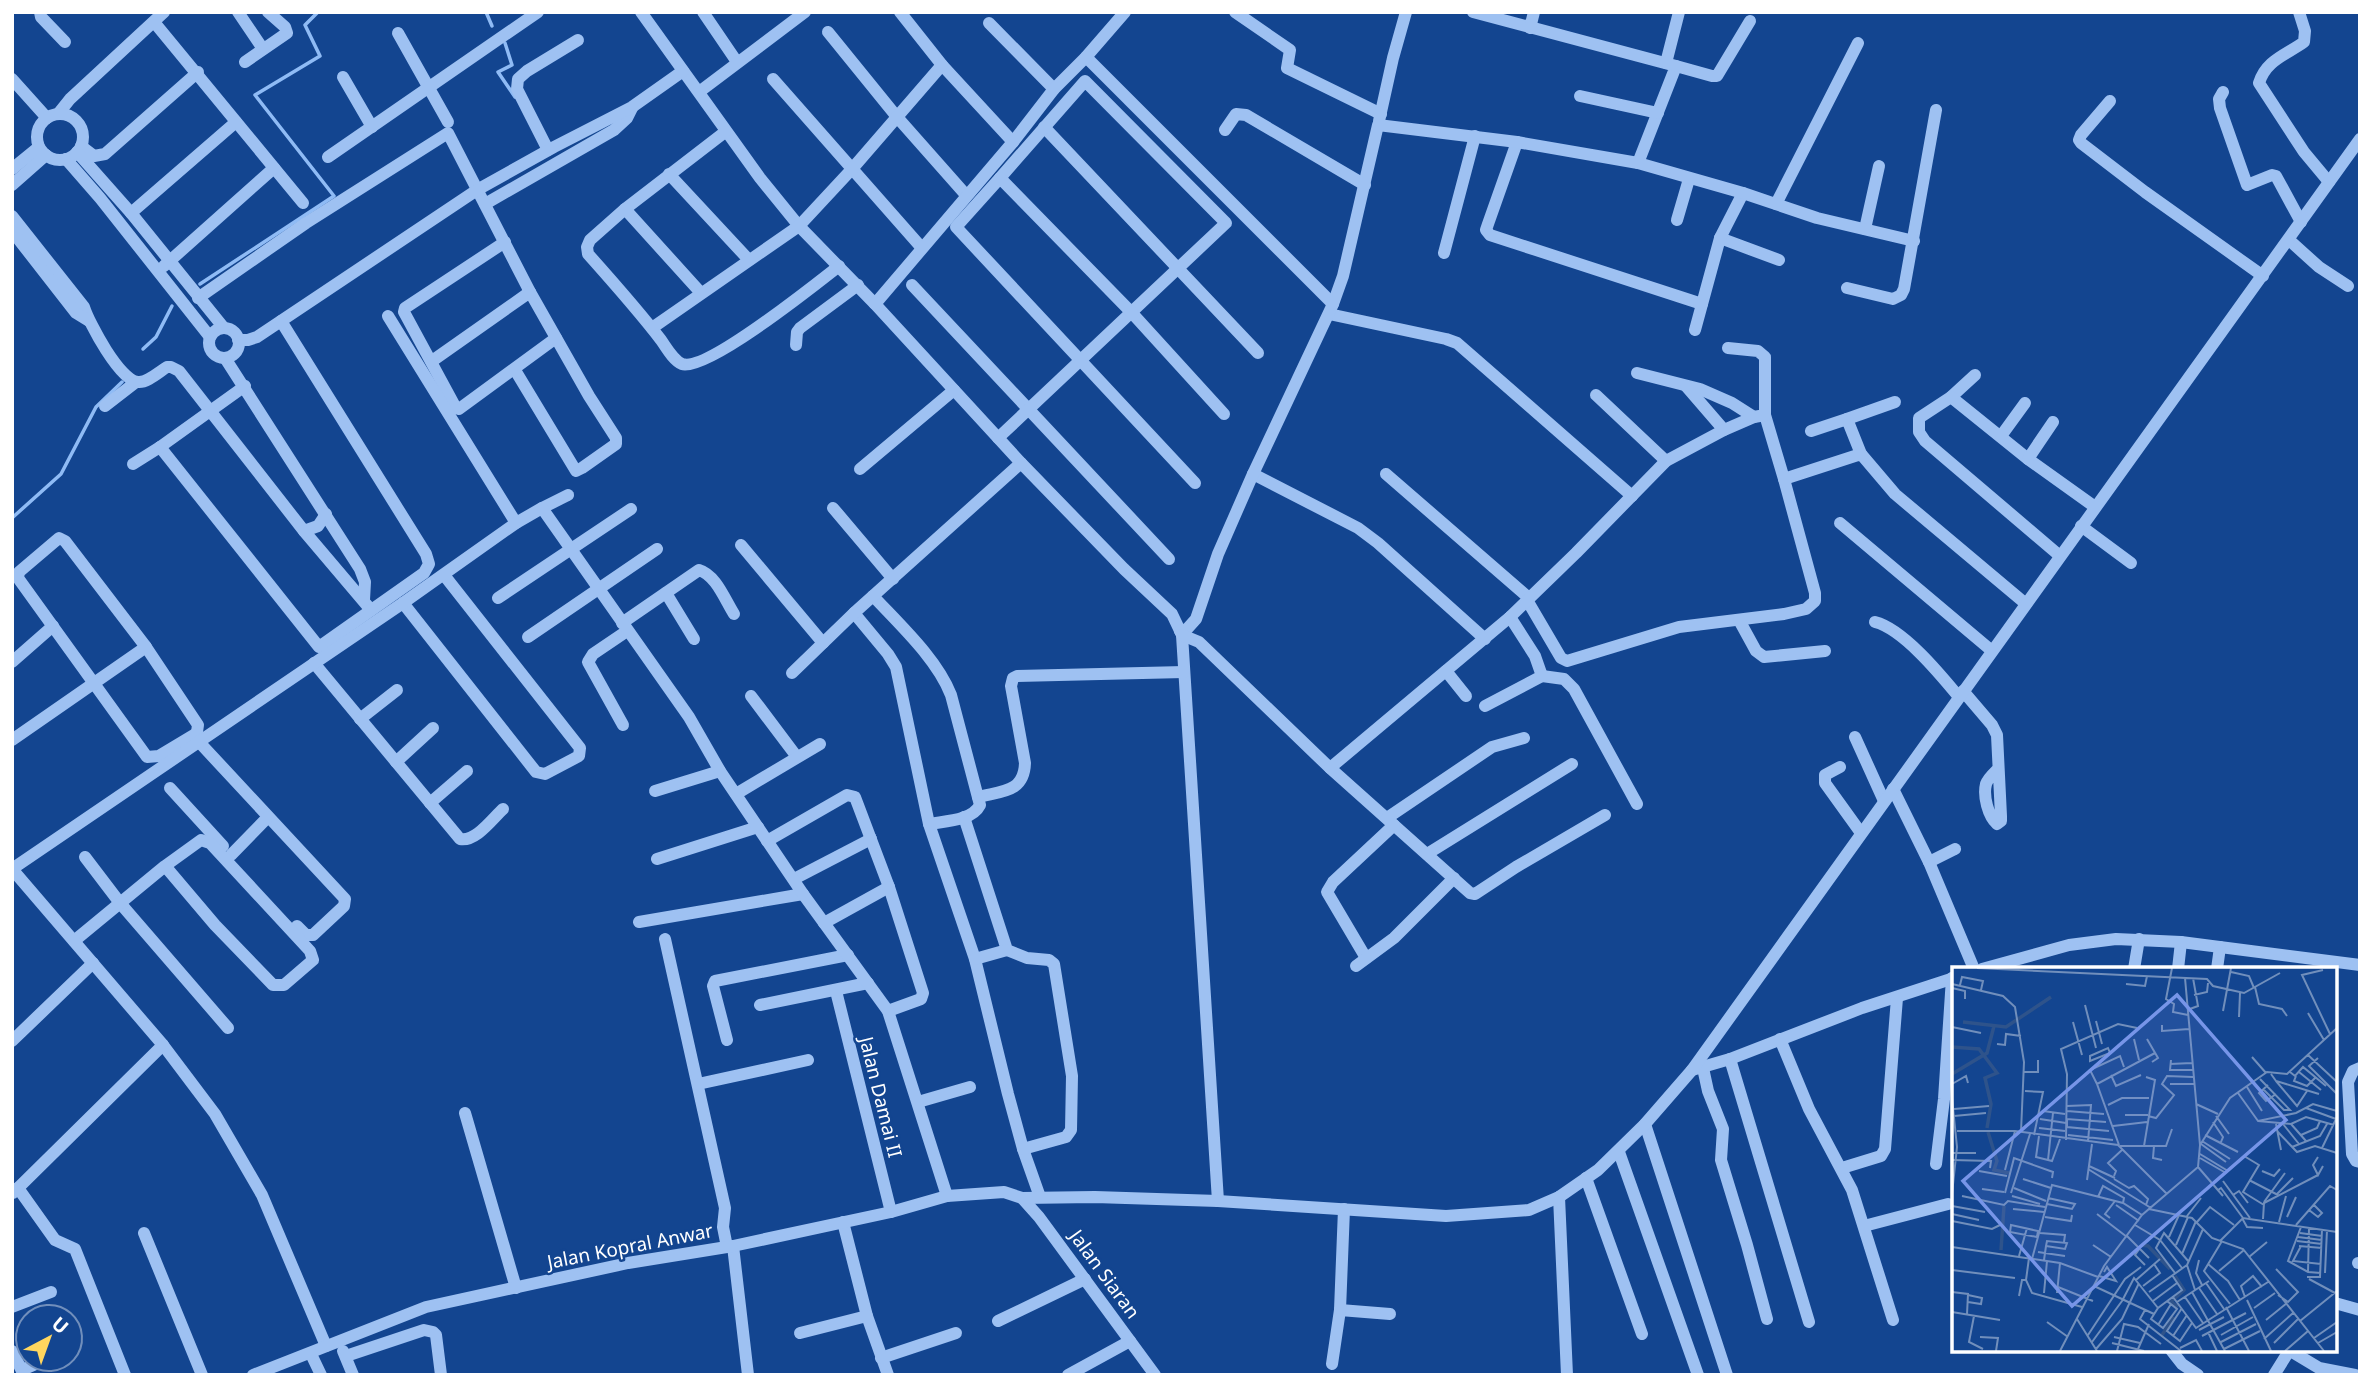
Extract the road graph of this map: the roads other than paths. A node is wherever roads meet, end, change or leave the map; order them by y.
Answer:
1 (40, 12) edge
2 (164, 12) edge
3 (239, 12) edge
4 (268, 12) edge
5 (538, 12) edge
6 (641, 12) edge
7 (704, 12) edge
8 (901, 12) edge
9 (1125, 12) edge
10 (1235, 12) edge
11 (1262, 12) edge
12 (1406, 12) edge
13 (1473, 12) edge
14 (1534, 12) edge
15 (1679, 12) edge
16 (2298, 12) edge
17 (801, 13) edge
18 (1750, 21) dead end
19 (154, 22) junction
20 (989, 23) dead end
21 (1255, 26) junction
22 (1530, 28) junction
23 (828, 32) dead end
24 (398, 33) dead end
25 (578, 40) dead end
26 (65, 41) dead end
27 (1858, 43) dead end
28 (262, 49) junction
29 (1086, 57) junction
30 (245, 62) dead end
31 (737, 62) junction
32 (1671, 64) junction
33 (942, 65) junction
34 (683, 71) junction
35 (198, 72) junction
36 (343, 77) dead end
37 (12, 79) edge
38 (773, 79) dead end
39 (429, 87) junction
40 (1054, 89) junction
41 (12, 92) edge
42 (699, 92) junction
43 (2223, 93) dead end
44 (1580, 96) dead end
45 (2110, 101) dead end
46 (632, 107) junction
47 (1936, 110) dead end
48 (1658, 113) junction
49 (897, 117) junction
50 (49, 119) junction
51 (1380, 119) junction
52 (236, 122) junction
53 (448, 122) dead end
54 (372, 127) junction
55 (1044, 127) junction
56 (1225, 131) dead end
57 (725, 132) junction
58 (1475, 136) junction
59 (1013, 142) junction
60 (1517, 142) junction
61 (2358, 143) edge
62 (551, 149) junction
63 (42, 151) junction
64 (75, 152) junction
65 (328, 157) dead end
66 (561, 162) junction
67 (1638, 163) junction
68 (1879, 166) dead end
69 (274, 168) junction
70 (12, 169) edge
71 (852, 169) junction
72 (669, 174) junction
73 (1000, 178) junction
74 (1689, 179) junction
75 (2329, 182) junction
76 (12, 185) edge
77 (1365, 185) junction
78 (477, 190) junction
79 (1743, 193) junction
80 (966, 195) junction
81 (303, 203) dead end
82 (485, 204) junction
83 (1776, 204) junction
84 (625, 209) junction
85 (131, 214) junction
86 (12, 216) edge
87 (1677, 220) dead end
88 (2301, 222) junction
89 (799, 226) junction
90 (1865, 229) junction
91 (12, 231) edge
92 (1720, 239) junction
93 (2289, 240) junction
94 (1914, 241) junction
95 (505, 242) junction
96 (921, 247) junction
97 (1444, 253) dead end
98 (749, 260) junction
99 (1779, 260) dead end
100 (839, 266) junction
101 (164, 267) junction
102 (1179, 269) junction
103 (2263, 276) junction
104 (858, 285) junction
105 (912, 285) dead end
106 (2347, 286) dead end
107 (1847, 288) dead end
108 (530, 292) junction
109 (701, 293) junction
110 (198, 298) junction
111 (875, 304) junction
112 (1702, 304) junction
113 (1331, 309) junction
114 (1132, 313) junction
115 (388, 316) dead end
116 (89, 321) junction
117 (281, 321) junction
118 (224, 328) junction
119 (652, 328) junction
120 (1695, 330) dead end
121 (210, 337) junction
122 (556, 338) junction
123 (238, 340) junction
124 (796, 345) dead end
125 (1728, 348) dead end
126 (1258, 353) dead end
127 (225, 358) junction
128 (1081, 360) junction
129 (432, 361) junction
130 (515, 370) junction
131 (1637, 373) dead end
132 (1975, 375) dead end
133 (136, 382) junction
134 (245, 386) junction
135 (1686, 386) junction
136 (954, 390) junction
137 (1596, 396) dead end
138 (1951, 397) junction
139 (1895, 402) dead end
140 (2025, 403) dead end
141 (105, 406) dead end
142 (1027, 410) junction
143 (209, 412) junction
144 (1224, 414) dead end
145 (1760, 416) junction
146 (1847, 419) junction
147 (2053, 422) dead end
148 (1724, 430) junction
149 (1811, 431) dead end
150 (2001, 436) junction
151 (998, 438) junction
152 (160, 447) junction
153 (1861, 454) junction
154 (2028, 459) junction
155 (1666, 461) junction
156 (1021, 463) junction
157 (133, 464) dead end
158 (860, 469) dead end
159 (1253, 474) junction
160 (1386, 474) dead end
161 (1784, 479) junction
162 (1195, 483) dead end
163 (568, 495) dead end
164 (1632, 496) junction
165 (2095, 507) junction
166 (542, 508) junction
167 (833, 508) dead end
168 (631, 509) dead end
169 (326, 514) junction
170 (516, 523) junction
171 (1840, 523) dead end
172 (2081, 526) junction
173 (304, 531) junction
174 (741, 545) dead end
175 (657, 549) dead end
176 (571, 550) junction
177 (2060, 556) junction
178 (1168, 559) dead end
179 (2131, 562) dead end
180 (444, 575) junction
181 (893, 579) junction
182 (599, 590) junction
183 (666, 593) junction
184 (873, 596) junction
185 (498, 598) dead end
186 (1528, 599) junction
187 (403, 603) junction
188 (2026, 604) junction
189 (368, 605) junction
190 (854, 613) junction
191 (734, 614) dead end
192 (1510, 617) junction
193 (1739, 620) junction
194 (1875, 622) dead end
195 (53, 626) junction
196 (625, 627) junction
197 (1181, 633) junction
198 (528, 637) dead end
199 (694, 639) dead end
200 (1485, 639) junction
201 (823, 643) junction
202 (146, 647) junction
203 (1825, 651) dead end
204 (1992, 651) junction
205 (12, 662) edge
206 (314, 663) junction
207 (1447, 671) junction
208 (1184, 672) junction
209 (792, 673) dead end
210 (1542, 676) junction
211 (96, 683) junction
212 (397, 691) dead end
213 (1961, 694) junction
214 (751, 696) dead end
215 (1466, 696) dead end
216 (1485, 706) dead end
217 (360, 719) junction
218 (623, 724) dead end
219 (433, 728) dead end
220 (1524, 737) dead end
221 (1855, 737) dead end
222 (12, 740) edge
223 (200, 743) junction
224 (820, 744) dead end
225 (797, 757) junction
226 (396, 762) junction
227 (1572, 764) dead end
228 (1840, 767) dead end
229 (1330, 768) junction
230 (1998, 769) dead end
231 (467, 771) dead end
232 (720, 771) junction
233 (170, 788) dead end
234 (1893, 789) junction
235 (655, 791) dead end
236 (736, 794) junction
237 (978, 797) junction
238 (1884, 801) junction
239 (430, 803) junction
240 (1637, 804) dead end
241 (503, 809) dead end
242 (1605, 815) dead end
243 (268, 817) junction
244 (964, 817) junction
245 (1390, 822) junction
246 (929, 824) junction
247 (758, 827) junction
248 (1861, 833) junction
249 (871, 839) junction
250 (767, 841) junction
251 (1955, 849) dead end
252 (1427, 854) junction
253 (231, 855) junction
254 (85, 857) dead end
255 (657, 859) dead end
256 (1928, 862) junction
257 (165, 866) junction
258 (1454, 878) junction
259 (794, 879) junction
260 (889, 887) junction
261 (803, 894) junction
262 (120, 903) junction
263 (639, 922) dead end
264 (824, 923) junction
265 (665, 939) dead end
266 (2139, 939) junction
267 (74, 940) junction
268 (2181, 942) junction
269 (2220, 947) junction
270 (1007, 950) junction
271 (848, 955) junction
272 (975, 959) junction
273 (93, 963) junction
274 (2310, 964) edge
275 (2360, 965) edge
276 (1973, 967) edge
277 (1989, 967) edge
278 (2134, 967) edge
279 (2178, 967) edge
280 (2217, 967) edge
281 (1952, 978) edge
282 (868, 983) junction
283 (835, 991) junction
284 (1952, 992) edge
285 (1897, 998) junction
286 (760, 1005) dead end
287 (888, 1011) junction
288 (228, 1028) dead end
289 (1780, 1039) junction
290 (727, 1040) dead end
291 (12, 1041) edge
292 (163, 1045) junction
293 (1730, 1059) junction
294 (808, 1060) dead end
295 (2360, 1068) edge
296 (1697, 1069) junction
297 (698, 1084) junction
298 (970, 1087) dead end
299 (918, 1102) junction
300 (466, 1113) dead end
301 (1645, 1124) junction
302 (1023, 1149) junction
303 (1619, 1152) junction
304 (2360, 1162) edge
305 (1936, 1164) dead end
306 (1842, 1168) junction
307 (1586, 1178) junction
308 (15, 1191) edge
309 (947, 1196) junction
310 (1040, 1197) junction
311 (1559, 1197) junction
312 (1022, 1198) junction
313 (1218, 1201) junction
314 (1948, 1204) dead end
315 (1344, 1209) junction
316 (891, 1212) junction
317 (843, 1222) junction
318 (1864, 1226) junction
319 (144, 1233) dead end
320 (730, 1247) junction
321 (1085, 1279) junction
322 (516, 1288) junction
323 (51, 1292) dead end
324 (2337, 1304) edge
325 (12, 1307) edge
326 (1340, 1310) junction
327 (2360, 1310) edge
328 (1390, 1314) dead end
329 (867, 1315) junction
330 (1767, 1319) dead end
331 (1893, 1320) dead end
332 (999, 1321) dead end
333 (1809, 1322) dead end
334 (956, 1333) dead end
335 (800, 1334) dead end
336 (1642, 1334) dead end
337 (1130, 1340) junction
338 (333, 1344) junction
339 (2173, 1352) edge
340 (2288, 1352) edge
341 (2291, 1352) edge
342 (311, 1354) junction
343 (346, 1356) junction
344 (881, 1358) junction
345 (1332, 1364) dead end
346 (2321, 1371) edge
347 (125, 1375) edge
348 (202, 1375) edge
349 (253, 1375) edge
350 (320, 1375) edge
351 (353, 1375) edge
352 (441, 1375) edge
353 (748, 1375) edge
354 (888, 1375) edge
355 (1068, 1375) edge
356 (1155, 1375) edge
357 (1567, 1375) edge
358 (1698, 1375) edge
359 (1727, 1375) edge
360 (2198, 1375) edge
361 (2274, 1375) edge
362 (2355, 1375) edge

1 - 26 street
2 - 19 street
3 - 28 street
4 - 28 street
5 - 39 street
6 - 34 street
7 - 31 street
8 - 33 street
9 - 29 street
10 - 21 street
11 - 21 street
12 - 51 street
13 - 22 street
14 - 22 street
15 - 32 street
16 - 75 street
17 - 31 street
18 - 32 street
19 - 35 street
19 - 50 street
20 - 40 street
21 - 51 street
22 - 32 street
23 - 49 street
24 - 39 street
25 - 62 street
27 - 83 street
28 - 30 street
29 - 40 street
29 - 113 street
31 - 42 street
32 - 48 street
33 - 49 street
33 - 59 street
34 - 42 street
34 - 46 street
35 - 52 street
35 - 64 street
36 - 54 street
37 - 50 street
38 - 71 street
39 - 53 street
39 - 54 street
40 - 59 street
41 - 50 street
42 - 57 street
43 - 88 street
44 - 48 street
45 - 103 street
46 - 62 street
46 - 66 street
47 - 94 street
48 - 67 street
49 - 71 street
49 - 80 street
50 - 63 street
50 - 64 street
51 - 58 street
51 - 77 street
52 - 69 street
52 - 85 street
54 - 65 street
55 - 73 street
55 - 102 street
55 - 102 street
56 - 77 street
57 - 72 street
57 - 89 street
58 - 60 street
58 - 97 street
59 - 80 street
60 - 67 street
60 - 112 street
61 - 75 street, Jalan Kopral Anwar
62 - 66 street
62 - 78 street
63 - 64 street
63 - 70 street
63 - 76 street
64 - 85 street
64 - 101 street
66 - 82 street
67 - 74 street
68 - 90 street
69 - 81 street
69 - 101 street
71 - 89 street
71 - 96 street
72 - 84 street
72 - 98 street
73 - 114 street
73 - 128 street
74 - 79 street
74 - 87 street
75 - 88 street, Jalan Kopral Anwar
77 - 113 street
78 - 82 street
78 - 110 street
78 - 117 street
79 - 83 street
79 - 92 street
80 - 96 street
82 - 95 street
83 - 90 street
84 - 109 street
84 - 119 street
85 - 101 street
86 - 116 street
88 - 93 street, Jalan Kopral Anwar
89 - 98 street
89 - 100 street
90 - 94 street
91 - 116 street
92 - 99 street
92 - 112 street
93 - 103 street, Jalan Kopral Anwar
93 - 106 street
94 - 107 street
95 - 108 street
95 - 129 street
96 - 111 street
98 - 109 street
100 - 104 street
100 - 119 street
101 - 110 street
101 - 121 street
102 - 114 street
102 - 126 street
103 - 165 street, Jalan Kopral Anwar
104 - 111 street
104 - 124 street
105 - 142 street
108 - 122 street
108 - 129 street
109 - 119 street
110 - 118 street
111 - 136 street
112 - 120 street
113 - 159 street
113 - 164 street
114 - 128 street
114 - 144 street
115 - 170 street
116 - 133 street
117 - 123 street
117 - 189 street
118 - 121 street
118 - 123 street
121 - 127 street
122 - 130 street
122 - 130 street
123 - 127 street
125 - 145 street
127 - 134 street
128 - 142 street
128 - 162 street
129 - 130 street
131 - 135 street
132 - 138 street
133 - 141 street
133 - 143 street
134 - 143 street
134 - 169 street
135 - 145 street
135 - 148 street
136 - 151 street
136 - 158 street
137 - 155 street
138 - 150 street
138 - 177 street
139 - 146 street
140 - 150 street
142 - 151 street
142 - 178 street
143 - 152 street
143 - 173 street
145 - 148 street
145 - 161 street
146 - 149 street
146 - 153 street
147 - 154 street
148 - 155 street
150 - 154 street
151 - 156 street
152 - 157 street
152 - 189 street
153 - 161 street
153 - 188 street
154 - 165 street
155 - 164 street
156 - 181 street
156 - 197 street
159 - 197 street
159 - 200 street
160 - 186 street
161 - 193 street
163 - 166 street
164 - 186 street
165 - 172 street, Jalan Kopral Anwar
166 - 170 street
166 - 176 street
167 - 181 street
168 - 176 street
169 - 173 street
169 - 189 street
170 - 180 street
171 - 204 street
172 - 177 street, Jalan Kopral Anwar
172 - 179 street
173 - 189 street
174 - 201 street
175 - 182 street
176 - 182 street
176 - 185 street
177 - 188 street, Jalan Kopral Anwar
180 - 187 street
180 - 187 street
181 - 184 street
182 - 196 street
182 - 198 street
183 - 191 street
183 - 196 street
183 - 199 street
184 - 190 street
184 - 237 street
186 - 192 street
186 - 193 street
187 - 206 street
188 - 204 street, Jalan Kopral Anwar
190 - 201 street
190 - 246 street
192 - 200 street
192 - 210 street
193 - 203 street
194 - 213 street
195 - 202 street
195 - 205 street
195 - 211 street
196 - 218 street
196 - 232 street
197 - 208 street
197 - 229 street
200 - 207 street
201 - 209 street
202 - 211 street
202 - 211 street
204 - 213 street, Jalan Kopral Anwar
206 - 217 street
206 - 223 street
207 - 215 street
207 - 229 street
208 - 237 street
208 - 313 street
210 - 216 street
210 - 240 street
211 - 222 street
212 - 217 street
213 - 230 street
213 - 234 street, Jalan Kopral Anwar
214 - 225 street
217 - 226 street
219 - 226 street
220 - 245 street
221 - 238 street
223 - 243 street
223 - 267 street
224 - 225 street
225 - 236 street
226 - 239 street
227 - 252 street
228 - 248 street
229 - 245 street
231 - 239 street
232 - 235 street
232 - 236 street
233 - 253 street
234 - 238 street, Jalan Kopral Anwar
234 - 256 street
236 - 247 street
237 - 244 street
238 - 248 street, Jalan Kopral Anwar
239 - 241 street
242 - 258 street
243 - 253 street
243 - 253 street
244 - 246 street
244 - 270 street
245 - 252 street
245 - 258 street
246 - 272 street
247 - 250 street
247 - 255 street
248 - 296 street, Jalan Kopral Anwar
249 - 250 street
249 - 259 street
249 - 260 street
250 - 259 street
251 - 256 street
252 - 258 street
254 - 262 street
256 - 276 street
257 - 257 street
257 - 262 street
259 - 261 street
260 - 264 street
260 - 287 street
261 - 263 street
261 - 264 street
262 - 267 street
262 - 288 street
264 - 271 street
265 - 297 street
266 - 268 street
266 - 277 street
266 - 278 street
267 - 273 street
268 - 269 street
268 - 279 street
269 - 274 street
269 - 280 street
270 - 272 street
270 - 302 street
271 - 282 street
271 - 290 street
272 - 302 street
273 - 291 street
273 - 292 street
274 - 275 street
281 - 285 street
282 - 283 street
282 - 287 street
283 - 286 street
283 - 316 street, Jalan Damai II
284 - 305 street
285 - 289 street
285 - 306 street
287 - 299 street
289 - 293 street
289 - 306 street
292 - 308 street
292 - 338 street
293 - 296 street
293 - 333 street
294 - 297 street
295 - 304 street
296 - 301 street, Jalan Kopral Anwar
296 - 330 street
297 - 320 street
298 - 299 street
299 - 309 street
300 - 322 street
301 - 303 street, Jalan Kopral Anwar
301 - 359 street
302 - 310 street
303 - 307 street, Jalan Kopral Anwar
303 - 358 street
306 - 318 street
307 - 311 street, Jalan Kopral Anwar
307 - 336 street
308 - 347 street
309 - 312 street, Jalan Kopral Anwar
309 - 316 street, Jalan Kopral Anwar
310 - 312 street, Jalan Kopral Anwar
310 - 313 street, Jalan Kopral Anwar
311 - 315 street, Jalan Kopral Anwar
311 - 357 street
312 - 321 street, Jalan Siaran
313 - 315 street, Jalan Kopral Anwar
314 - 318 street
315 - 326 street
316 - 317 street, Jalan Kopral Anwar
317 - 320 street, Jalan Kopral Anwar
317 - 329 street
318 - 331 street
319 - 348 street
320 - 322 street, Jalan Kopral Anwar
320 - 353 street
321 - 332 street
321 - 337 street, Jalan Siaran
322 - 338 street, Jalan Kopral Anwar
323 - 325 street
324 - 327 street
326 - 328 street
326 - 345 street
329 - 335 street
329 - 344 street
334 - 344 street
337 - 355 street
337 - 356 street, Jalan Siaran
338 - 342 street, Jalan Kopral Anwar
338 - 343 street
339 - 360 street
340 - 361 street
341 - 346 street
342 - 349 street, Jalan Kopral Anwar
342 - 350 street
343 - 351 street
343 - 352 street
344 - 354 street
346 - 362 street

